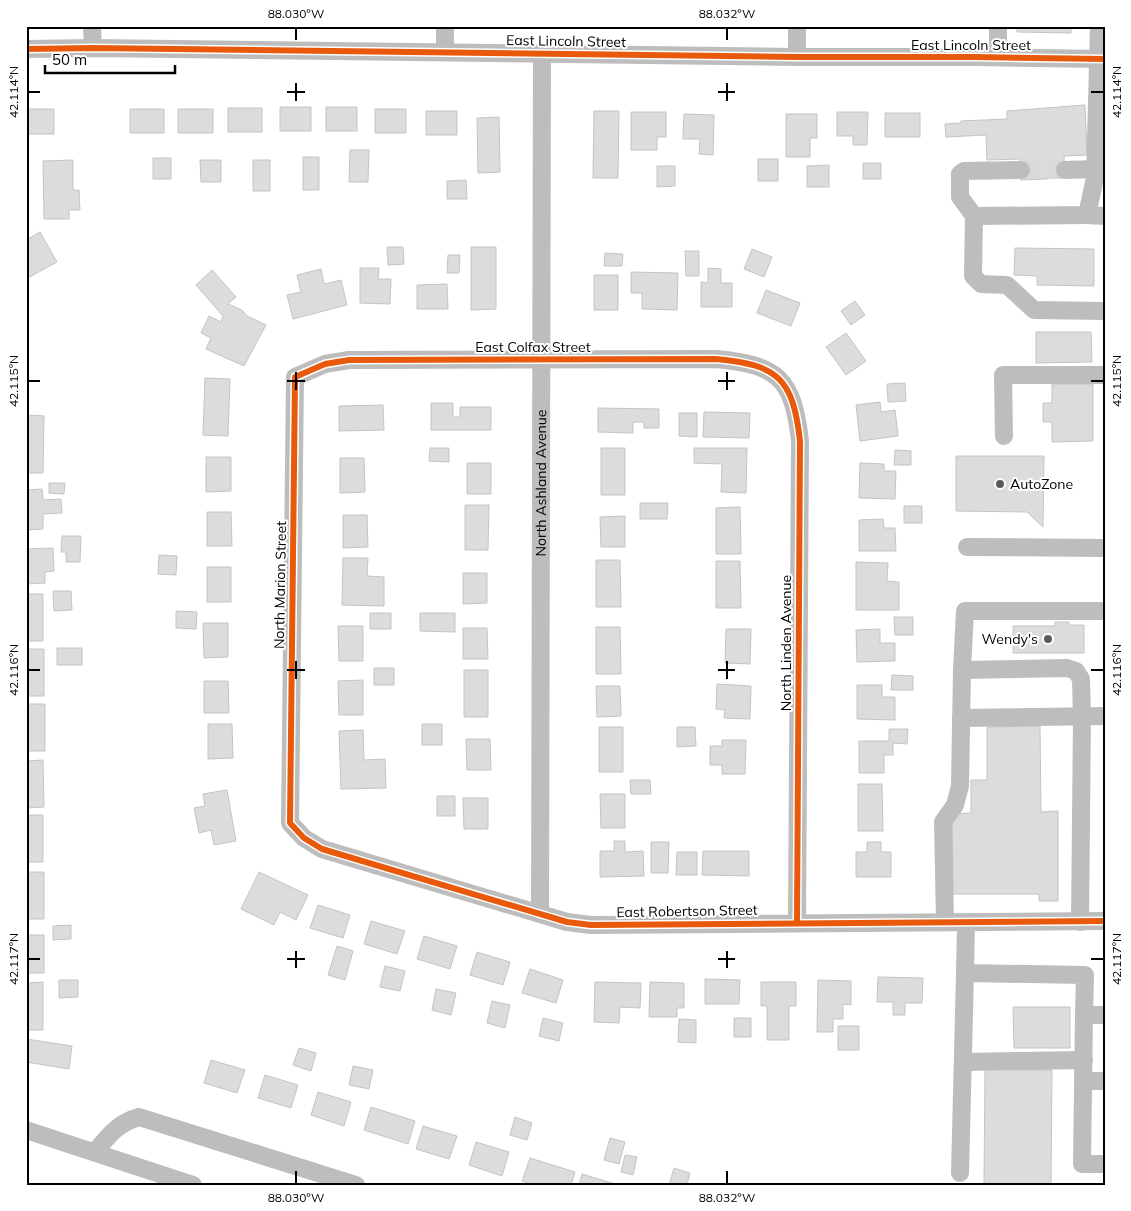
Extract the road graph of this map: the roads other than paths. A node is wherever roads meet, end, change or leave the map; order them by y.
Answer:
1 (92, 26) edge
2 (445, 26) edge
3 (797, 26) edge
4 (998, 26) edge
5 (1098, 26) edge
6 (92, 48) junction
7 (26, 49) edge
8 (445, 52) junction
9 (542, 53) junction
10 (797, 57) junction
11 (998, 57) junction
12 (1101, 59) edge
13 (1096, 169) junction
14 (1021, 170) tunnel mouth
15 (1065, 170) tunnel mouth
16 (1087, 215) junction
17 (974, 216) junction
18 (1105, 216) edge
19 (1105, 311) edge
20 (541, 360) junction
21 (773, 372) joint
22 (1105, 376) edge
23 (295, 377) joint
24 (1004, 436) dead end
25 (967, 547) dead end
26 (1105, 548) edge
27 (1105, 610) edge
28 (962, 670) junction
29 (1105, 716) edge
30 (1082, 717) junction
31 (961, 718) junction
32 (290, 823) joint
33 (540, 913) junction
34 (1105, 921) edge
35 (797, 922) junction
36 (945, 922) junction
37 (966, 922) junction
38 (1080, 922) junction
39 (965, 974) junction
40 (1084, 1015) junction
41 (1105, 1015) edge
42 (1084, 1060) junction
43 (963, 1062) junction
44 (1083, 1081) junction
45 (1105, 1081) edge
46 (26, 1130) edge
47 (95, 1152) junction
48 (1105, 1164) edge
49 (960, 1173) dead end
50 (193, 1185) edge
51 (356, 1185) edge

1 - 6 street
2 - 8 street
3 - 10 street
4 - 11 street
5 - 12 street
6 - 7 street, East Lincoln Street
6 - 8 street, East Lincoln Street
8 - 9 street, East Lincoln Street
9 - 10 street, East Lincoln Street
9 - 20 street, North Ashland Avenue
10 - 11 street, East Lincoln Street
11 - 12 street, East Lincoln Street
12 - 13 street
13 - 15 street
13 - 16 street
14 - 17 street
16 - 17 street
16 - 18 street
17 - 19 street
20 - 21 street, East Colfax Street
20 - 23 street, East Colfax Street
20 - 33 street, North Ashland Avenue
21 - 35 street, North Linden Avenue
22 - 24 street
23 - 32 street, North Marion Street
25 - 26 street
27 - 28 street
28 - 30 street
28 - 31 street
29 - 30 street
30 - 31 street
30 - 38 street
31 - 36 street
32 - 33 street, East Robertson Street
33 - 35 street, East Robertson Street
34 - 38 street, East Robertson Street
35 - 36 street, East Robertson Street
36 - 37 street, East Robertson Street
37 - 38 street, East Robertson Street
37 - 39 street
39 - 40 street
39 - 43 street
40 - 41 street
40 - 42 street
42 - 43 street
42 - 44 street
43 - 49 street
44 - 45 street
44 - 48 street
46 - 47 street
47 - 50 street
47 - 51 street

